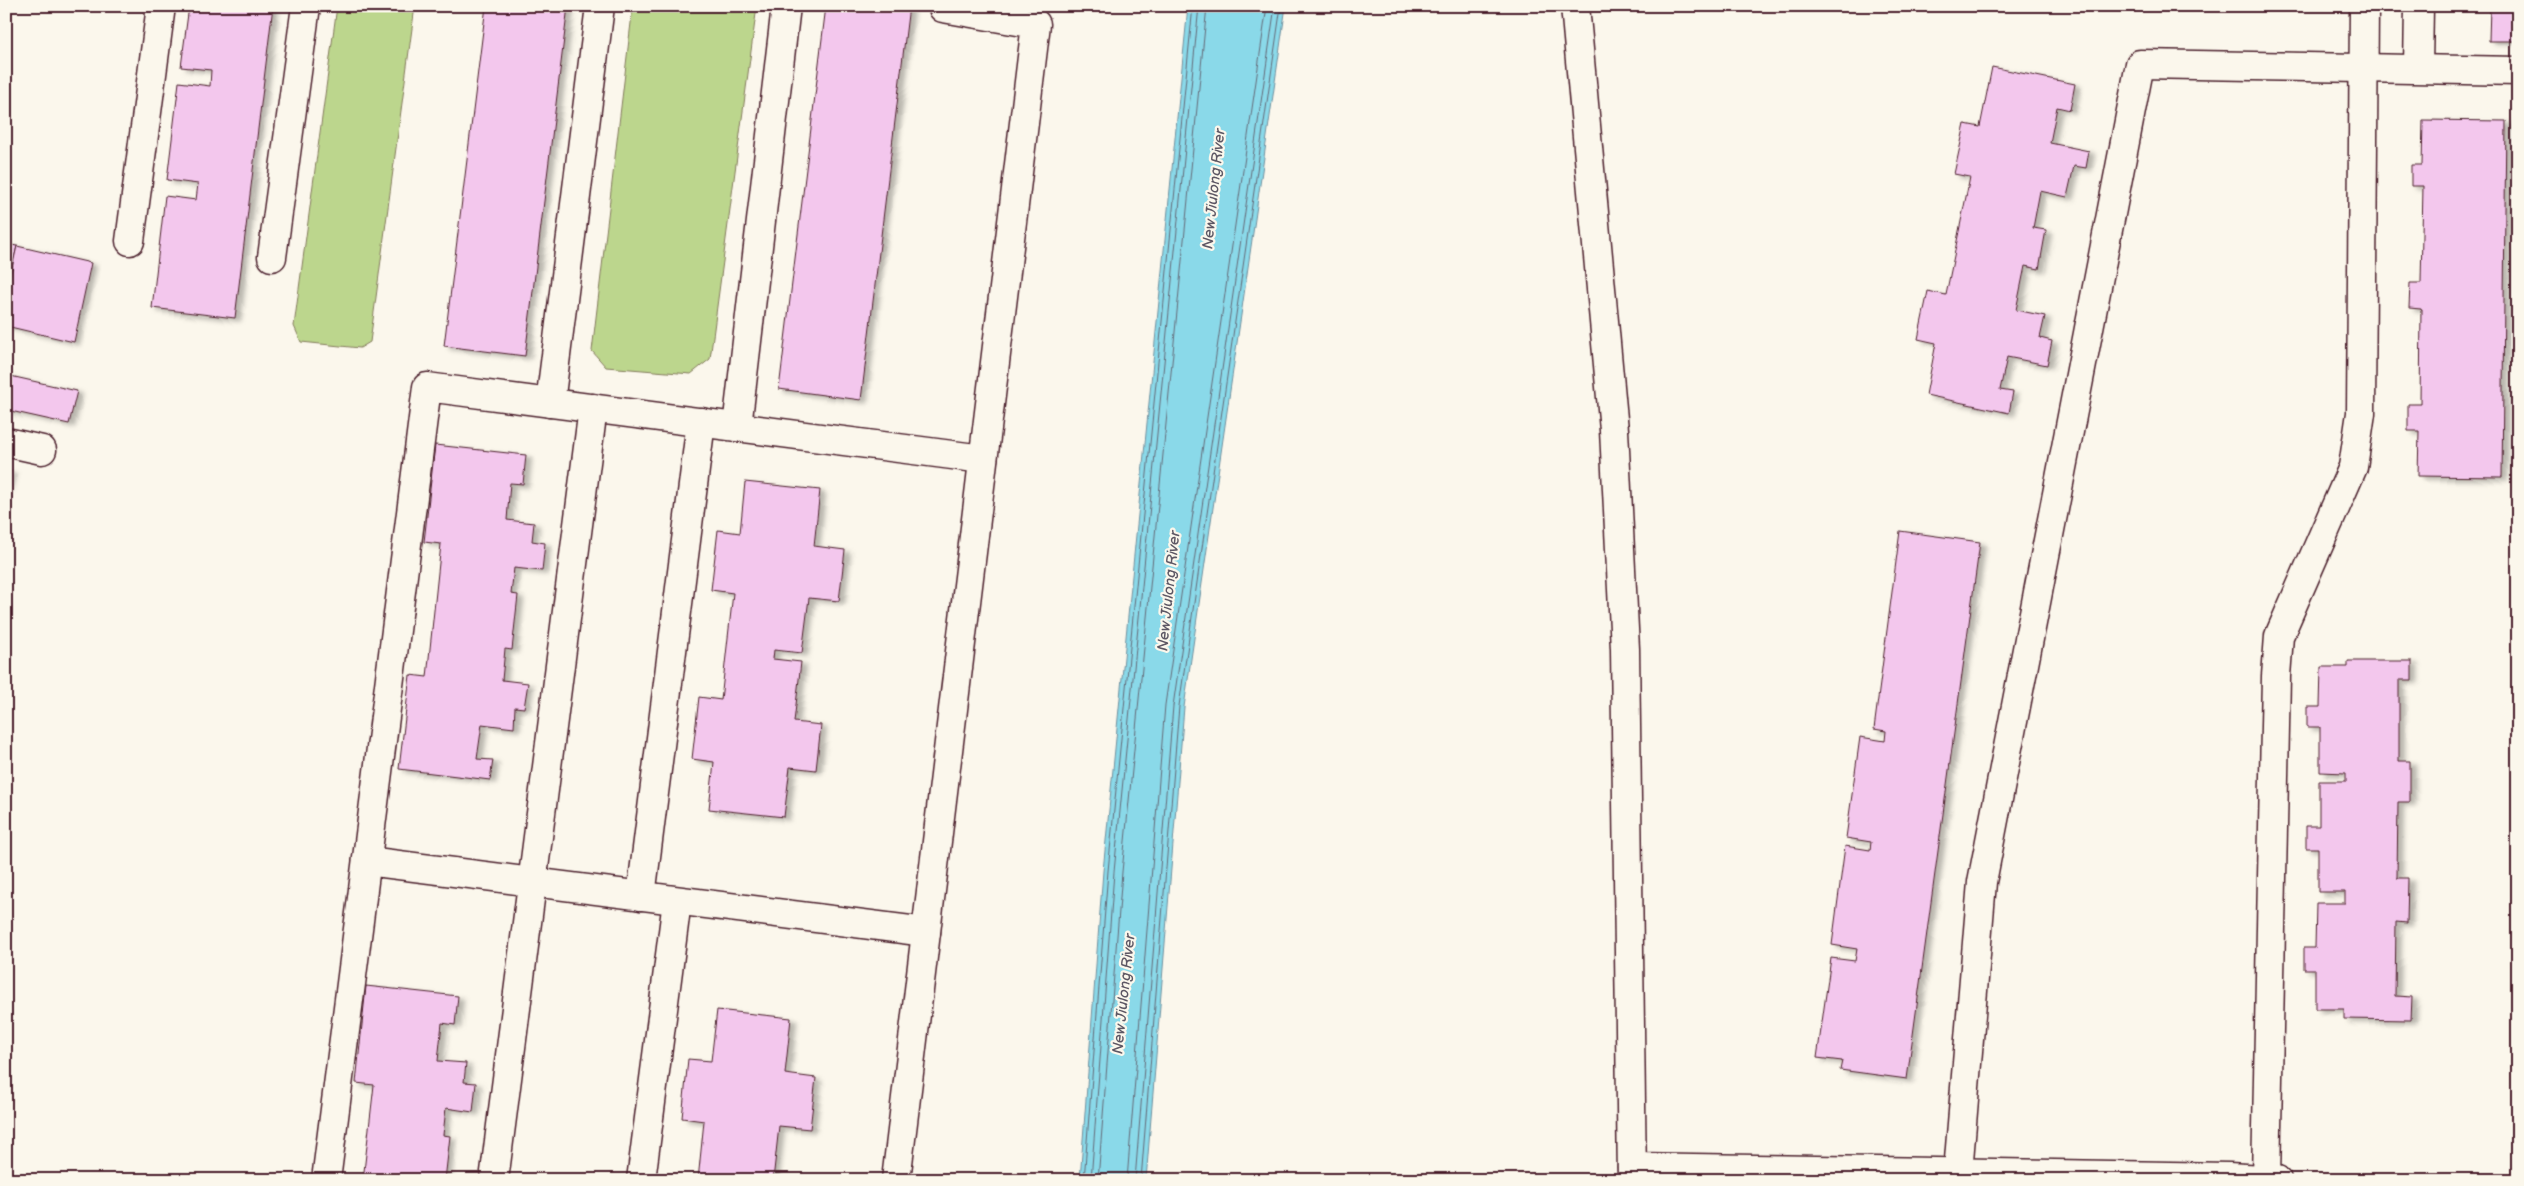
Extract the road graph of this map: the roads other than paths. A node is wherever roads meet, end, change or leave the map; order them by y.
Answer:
1 (161, 6) edge
2 (306, 6) edge
3 (600, 6) edge
4 (786, 6) edge
5 (943, 6) edge
6 (1575, 6) edge
7 (2364, 6) edge
8 (2419, 6) edge
9 (2363, 67) junction
10 (2418, 68) junction
11 (2518, 70) edge
12 (130, 241) dead end
13 (272, 257) dead end
14 (550, 403) junction
15 (593, 408) junction
16 (701, 422) junction
17 (737, 426) junction
18 (6, 442) edge
19 (42, 450) dead end
20 (983, 459) junction
21 (367, 861) junction
22 (532, 882) junction
23 (641, 896) junction
24 (677, 900) junction
25 (926, 932) junction
26 (1958, 1172) junction
27 (1632, 1173) edge
28 (2216, 1178) edge
29 (2271, 1179) edge
30 (326, 1180) edge
31 (494, 1180) edge
32 (641, 1180) edge
33 (896, 1180) edge

1 - 12 street
2 - 13 street
3 - 14 street
4 - 17 street
5 - 20 street
6 - 27 street
7 - 9 street
8 - 10 street
9 - 10 street
9 - 26 street
9 - 29 street
10 - 11 street
14 - 15 street
14 - 21 street
15 - 16 street
15 - 22 street
16 - 17 street
16 - 23 street
17 - 20 street
18 - 19 street
20 - 25 street
21 - 22 street
21 - 30 street
22 - 23 street
22 - 31 street
23 - 24 street
24 - 25 street
24 - 32 street
25 - 33 street
26 - 27 street
26 - 28 street
28 - 29 street

